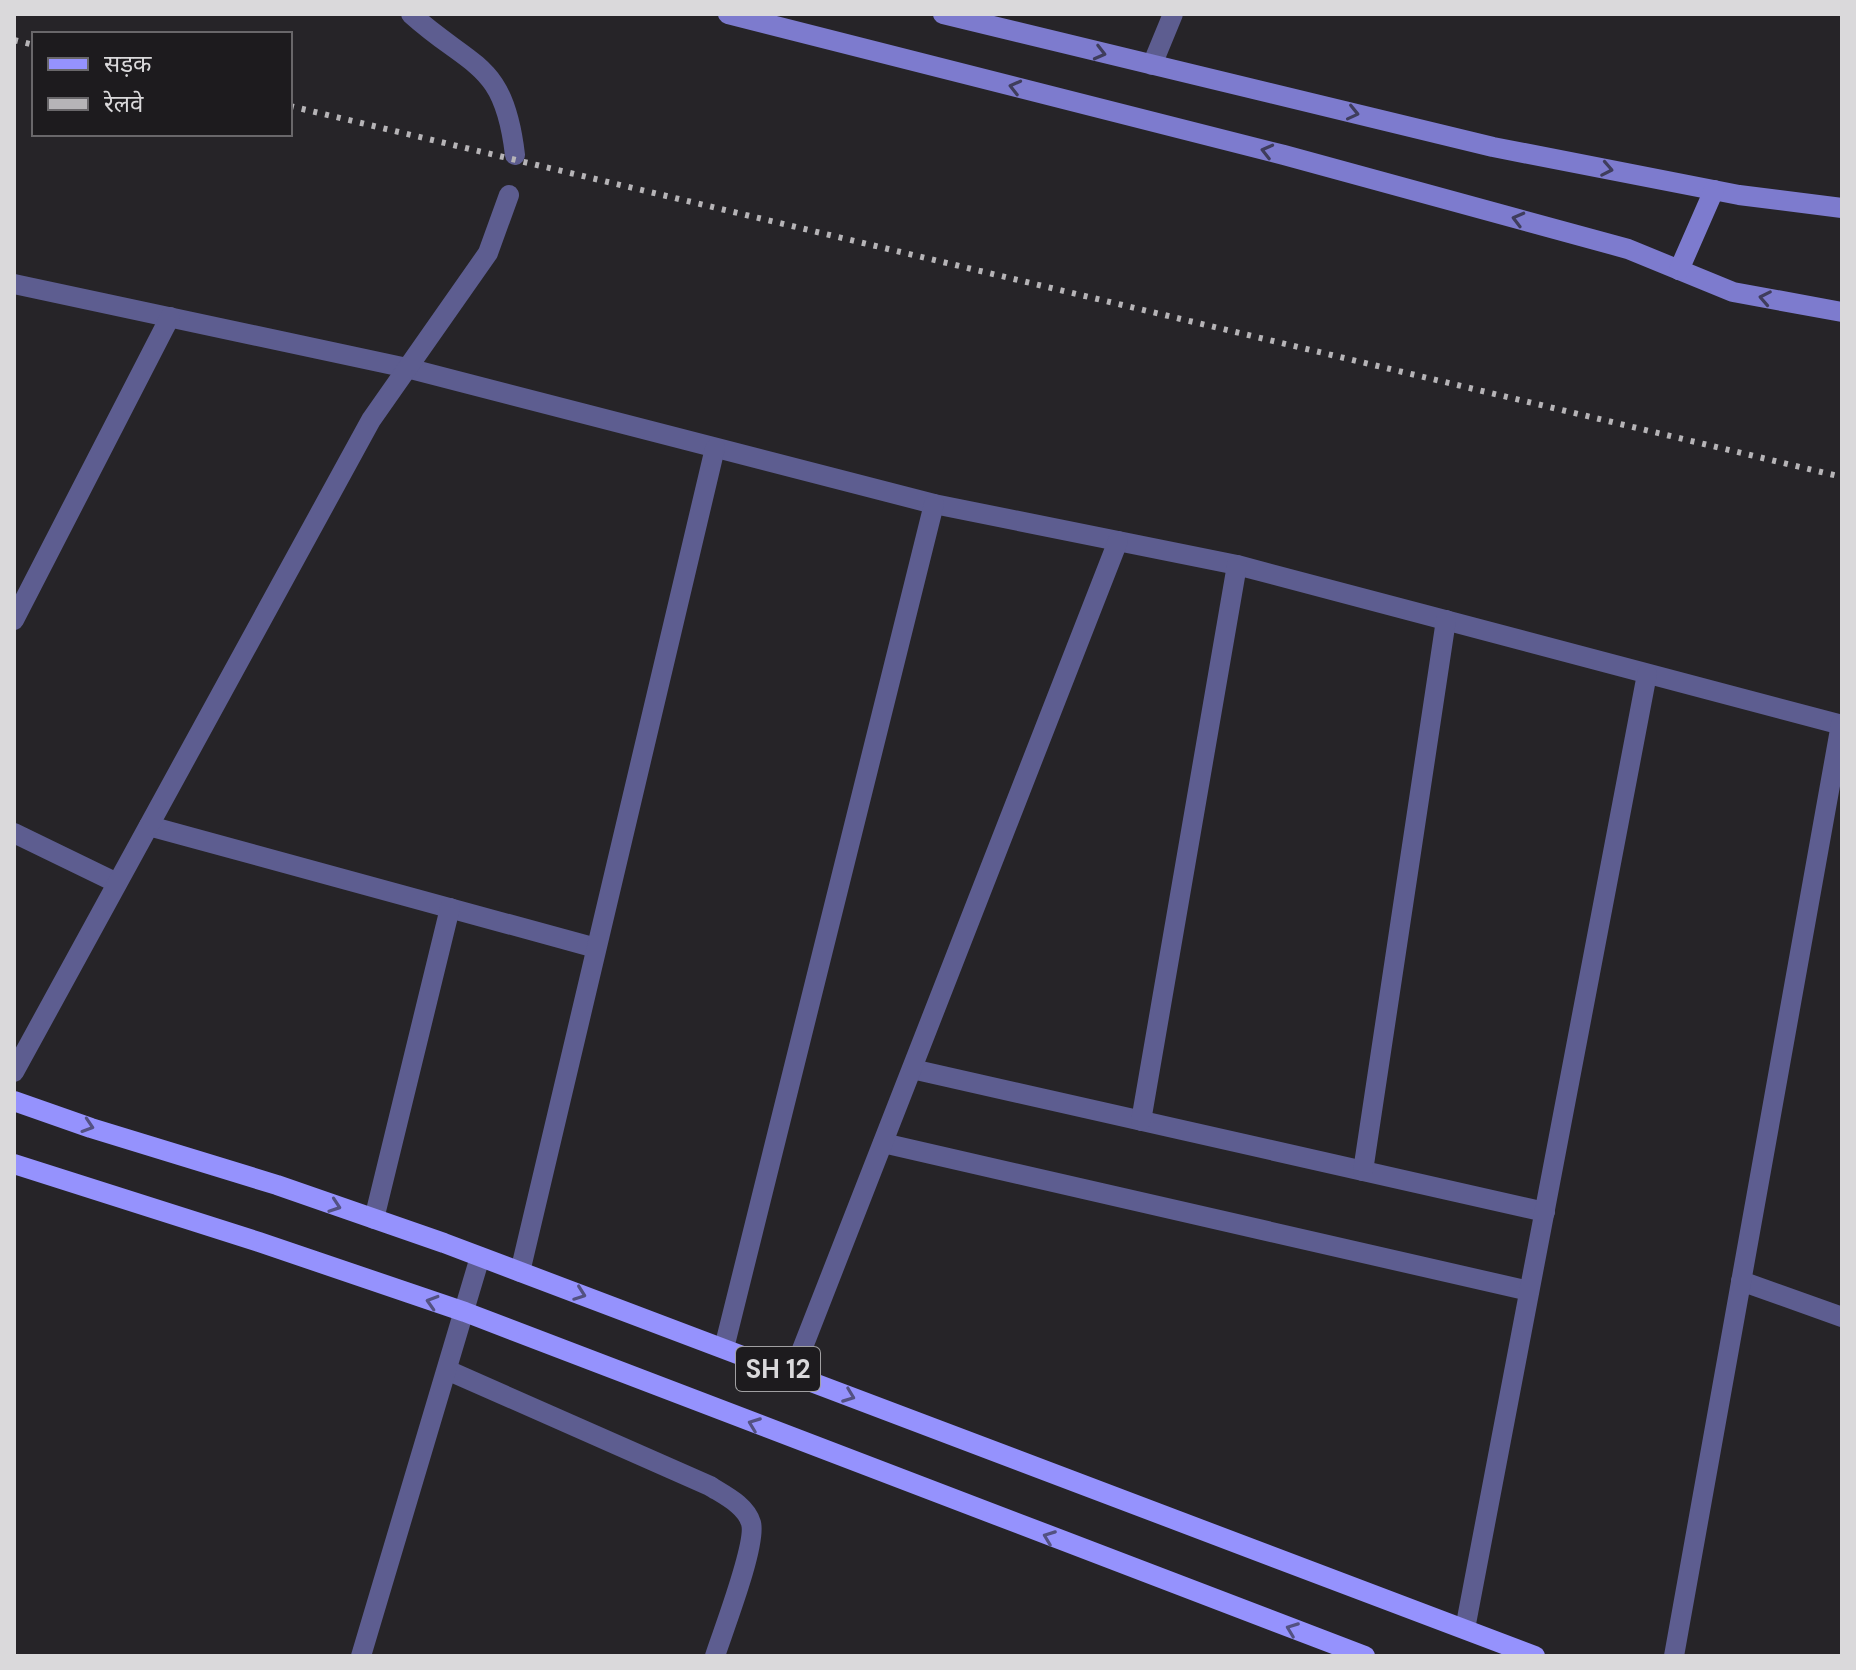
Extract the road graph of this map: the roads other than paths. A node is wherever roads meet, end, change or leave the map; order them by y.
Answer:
1 (411, 14) edge
2 (728, 14) edge
3 (943, 14) edge
4 (1173, 14) edge
5 (1152, 65) junction
6 (515, 155) dead end
7 (1714, 190) junction
8 (509, 195) dead end
9 (1842, 208) edge
10 (1679, 270) junction
11 (14, 284) edge
12 (1842, 312) edge
13 (170, 317) junction
14 (407, 368) junction
15 (715, 448) junction
16 (934, 504) junction
17 (1118, 541) junction
18 (1237, 565) junction
19 (14, 620) edge
20 (1446, 620) junction
21 (1647, 674) junction
22 (1841, 725) edge
23 (149, 826) junction
24 (14, 833) edge
25 (117, 883) junction
26 (450, 908) junction
27 (596, 948) junction
28 (912, 1069) junction
29 (14, 1072) edge
30 (14, 1101) edge
31 (1141, 1121) junction
32 (883, 1143) junction
33 (14, 1164) edge
34 (1363, 1171) junction
35 (1545, 1212) junction
36 (374, 1219) junction
37 (480, 1257) junction
38 (520, 1272) junction
39 (1741, 1281) junction
40 (1529, 1291) junction
41 (465, 1312) junction
42 (1842, 1317) edge
43 (724, 1348) junction
44 (447, 1370) junction
45 (792, 1375) junction
46 (1465, 1629) junction
47 (361, 1656) edge
48 (715, 1656) edge
49 (1365, 1656) edge
50 (1535, 1656) edge
51 (1674, 1656) edge

1 - 6 street
10 -> 2 main road
3 -> 5 main road
4 - 5 street
5 -> 7 main road
7 - 9 main road
7 - 10 main road
8 - 14 street
12 -> 10 main road
11 - 13 street
13 - 14 street
13 - 19 street
14 - 15 street
14 - 23 street
15 - 16 street
15 - 27 street
16 - 17 street
16 - 43 street
17 - 18 street
17 - 28 street
18 - 20 street
18 - 31 street
20 - 21 street
20 - 34 street
21 - 22 street
21 - 35 street
22 - 39 street
23 - 25 street
23 - 26 street
24 - 25 street
25 - 29 street
26 - 27 street
26 - 36 street
27 - 38 street
28 - 31 street
28 - 32 street
30 -> 36 main road, SH 12
31 - 34 street
32 - 40 street
32 - 45 street
41 -> 33 main road, SH 12
34 - 35 street
35 - 40 street
36 - 37 main road, SH 12
37 - 38 main road, SH 12
37 - 41 street
38 -> 43 main road, SH 12
39 - 42 street
39 - 51 street
40 - 46 street
41 - 44 street
49 -> 41 main road, SH 12
43 - 45 main road, SH 12
44 - 47 street
44 - 48 street
45 -> 46 main road, SH 12
46 - 50 main road, SH 12

